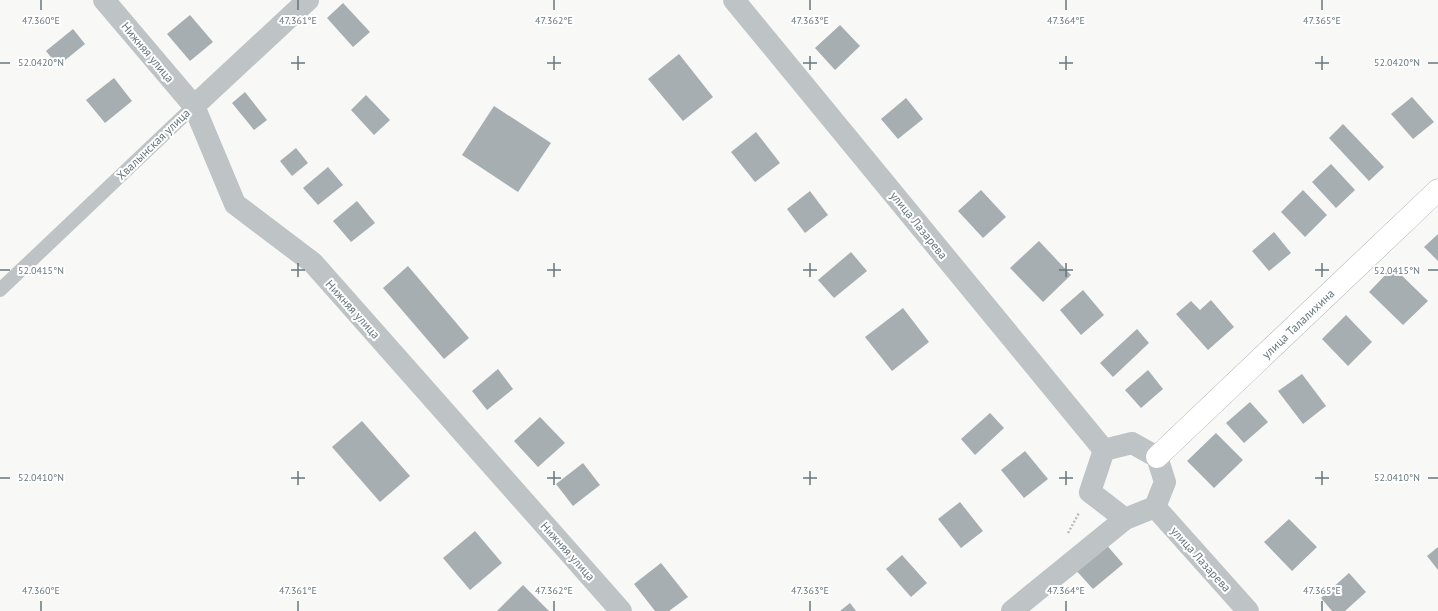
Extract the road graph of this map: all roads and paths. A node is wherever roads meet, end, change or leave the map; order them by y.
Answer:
1 (104, 0) edge
2 (308, 0) edge
3 (734, 0) edge
4 (194, 106) junction
5 (1438, 190) edge
6 (0, 290) edge
7 (1104, 450) junction
8 (1157, 457) junction
9 (1155, 506) junction
10 (1125, 519) junction
11 (621, 611) edge
12 (1012, 611) edge
13 (1248, 611) edge

1 - 4 street, Нижняя улица
2 - 4 street, Хвалынская улица
3 - 7 street, улица Лазарева
4 - 6 lane, Хвалынская улица
4 - 11 street, Нижняя улица
5 - 8 street, улица Талалихина
7 - 8 street
7 - 10 street
8 - 9 street
9 - 10 street
9 - 13 street, улица Лазарева
10 - 12 street

